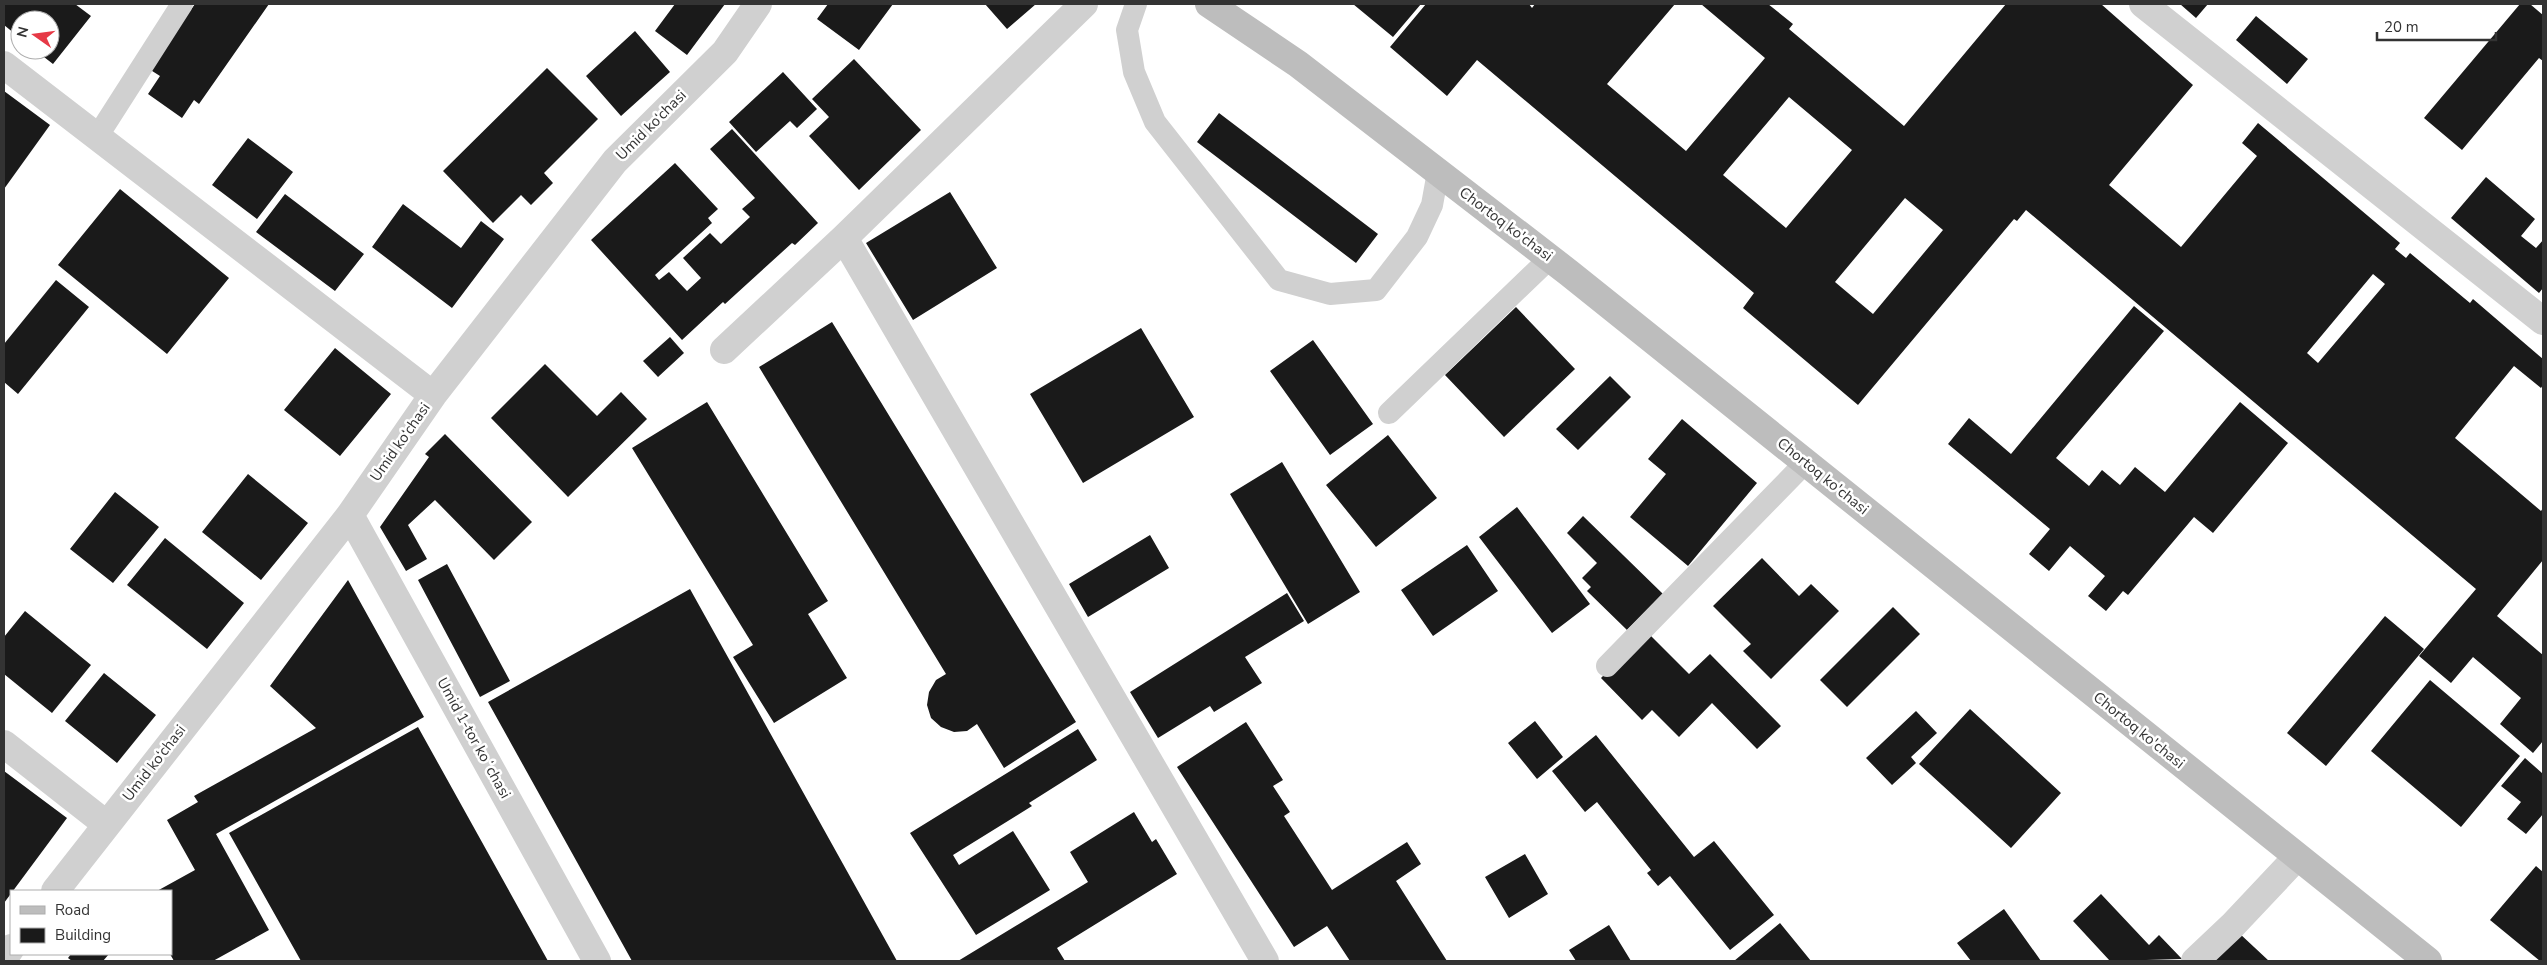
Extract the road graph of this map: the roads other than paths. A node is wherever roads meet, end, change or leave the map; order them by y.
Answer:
1 (182, 4) edge
2 (758, 4) edge
3 (1084, 4) edge
4 (1136, 4) edge
5 (1209, 4) edge
6 (2143, 4) edge
7 (4, 65) edge
8 (97, 137) junction
9 (1438, 172) junction
10 (844, 238) junction
11 (1550, 258) junction
12 (2543, 321) edge
13 (724, 350) dead end
14 (433, 395) junction
15 (1389, 413) dead end
16 (1806, 462) junction
17 (350, 515) junction
18 (1607, 666) dead end
19 (4, 744) edge
20 (106, 824) junction
21 (2297, 857) junction
22 (55, 890) edge
23 (598, 961) edge
24 (1265, 961) edge
25 (2195, 961) edge
26 (2428, 961) edge

1 - 8 lane
2 - 14 street, Umid ko‘chasi
3 - 10 street
4 - 9 lane
5 - 9 street, Chortoq ko'chasi
6 - 12 street
7 - 8 street
8 - 14 street
9 - 11 street, Chortoq ko'chasi
10 - 13 street
10 - 24 street
11 - 15 lane
11 - 16 street, Chortoq ko'chasi
14 - 17 street, Umid ko‘chasi
16 - 18 lane
16 - 21 street, Chortoq ko'chasi
17 - 20 street, Umid ko‘chasi
17 - 23 street, Umid 1-tor koʻchasi
19 - 20 street
20 - 22 street, Umid ko‘chasi
21 - 25 street
21 - 26 street, Chortoq ko'chasi

